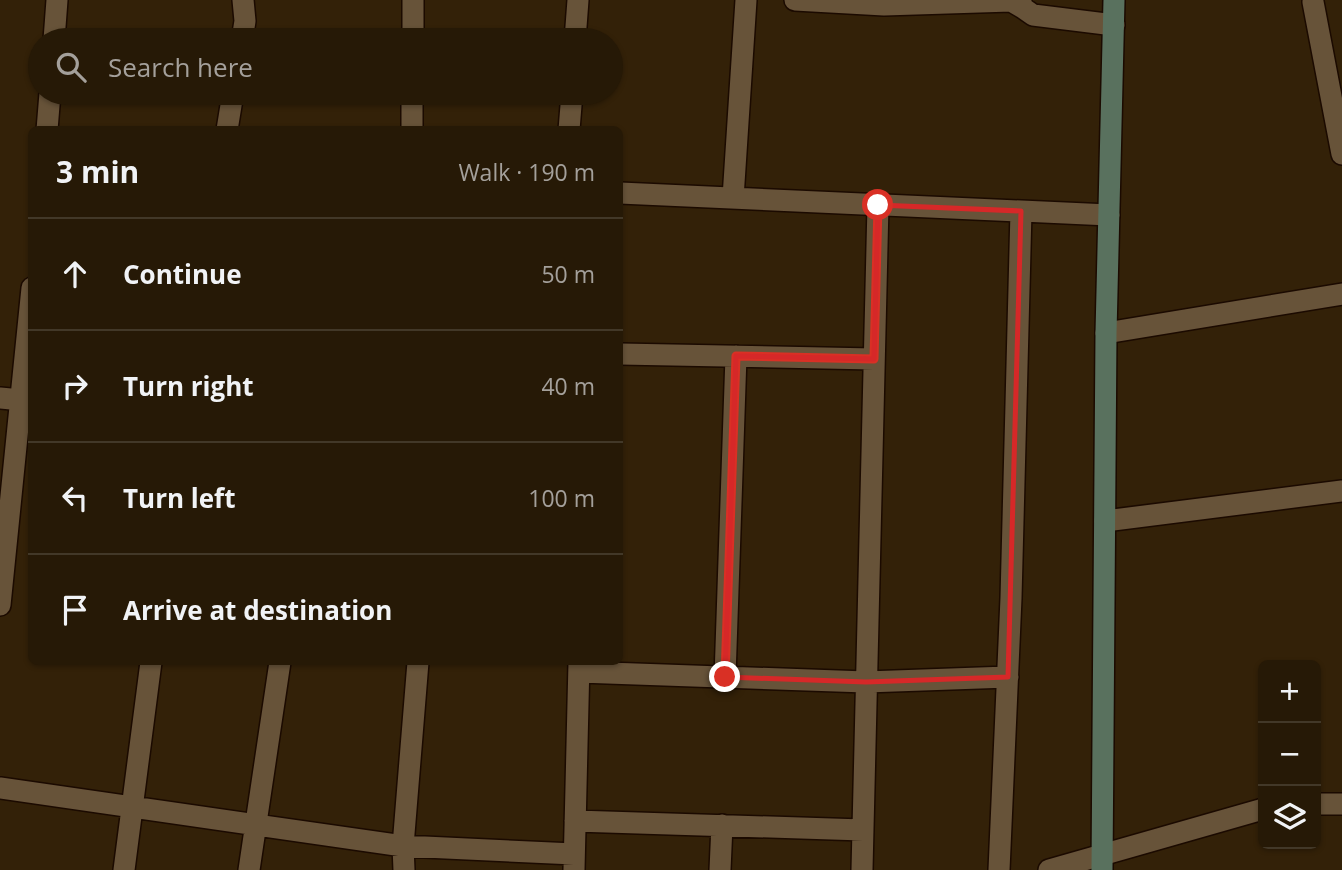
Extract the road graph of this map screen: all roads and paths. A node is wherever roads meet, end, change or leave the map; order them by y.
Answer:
1 (57, 0) edge
2 (243, 0) edge
3 (413, 0) edge
4 (578, 0) edge
5 (746, 0) edge
6 (795, 0) edge
7 (1114, 0) edge
8 (884, 2) edge
9 (1314, 2) dead end
10 (1022, 4) edge
11 (1114, 26) junction
12 (55, 28) edge
13 (244, 28) edge
14 (413, 28) edge
15 (576, 28) edge
16 (49, 105) edge
17 (231, 105) edge
18 (412, 105) edge
19 (571, 105) edge
20 (47, 126) edge
21 (228, 126) edge
22 (412, 126) edge
23 (569, 126) edge
24 (1342, 154) edge
25 (623, 192) edge
26 (733, 198) junction
27 (878, 205) junction
28 (1021, 211) junction
29 (1109, 215) junction
30 (1342, 294) edge
31 (28, 318) edge
32 (1106, 333) junction
33 (623, 354) edge
34 (736, 356) junction
35 (874, 359) junction
36 (17, 400) edge
37 (1342, 491) edge
38 (1105, 521) junction
39 (0, 605) edge
40 (151, 665) edge
41 (280, 665) edge
42 (418, 665) edge
43 (579, 667) edge
44 (725, 677) junction
45 (1008, 677) junction
46 (866, 682) junction
47 (0, 788) edge
48 (1321, 804) edge
49 (1342, 804) edge
50 (133, 807) junction
51 (1258, 811) edge
52 (575, 821) junction
53 (722, 825) junction
54 (254, 826) junction
55 (863, 830) junction
56 (403, 846) junction
57 (574, 862) edge
58 (1103, 863) edge
59 (124, 870) edge
60 (249, 870) edge
61 (404, 870) edge
62 (720, 870) edge
63 (862, 870) edge
64 (999, 870) edge
65 (1049, 870) edge

1 - 12 street
2 - 13 street
3 - 14 street
4 - 15 street
5 - 26 street
6 - 8 street
7 - 11 street
8 - 10 street
9 - 24 street
10 - 11 street
11 - 29 street
16 - 20 street
17 - 21 street
18 - 22 street
19 - 23 street
25 - 26 street
26 - 27 street
27 - 28 street
27 - 35 street
28 - 29 street
28 - 45 street
29 - 32 street
30 - 32 street
31 - 36 street
32 - 38 street
33 - 34 street
34 - 35 street
34 - 44 street
35 - 46 street
36 - 39 street
37 - 38 street
38 - 58 street
40 - 50 street
41 - 54 street
42 - 56 street
43 - 44 street
43 - 52 street
44 - 46 street
45 - 46 street
45 - 64 street
46 - 55 street
47 - 50 street
48 - 49 street
50 - 54 street
50 - 59 street
51 - 58 street
52 - 53 street
52 - 57 street
53 - 55 street
53 - 62 street
54 - 56 street
54 - 60 street
55 - 63 street
56 - 57 street
56 - 61 street
58 - 65 street

